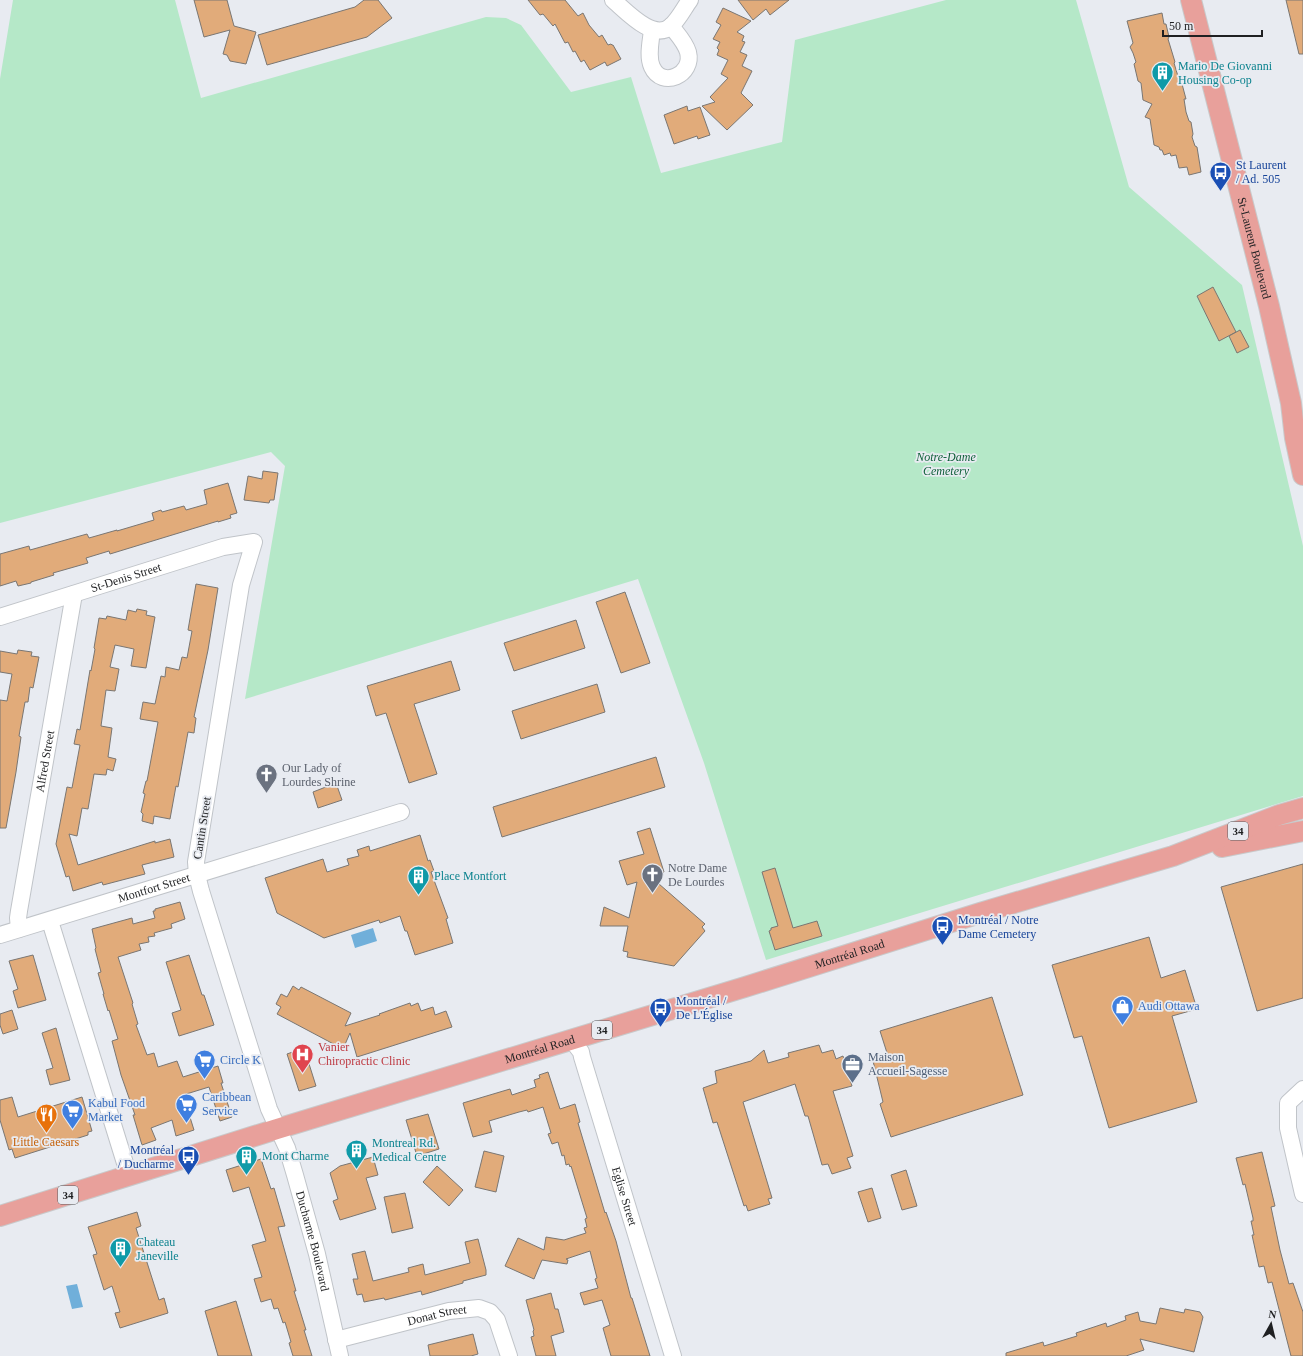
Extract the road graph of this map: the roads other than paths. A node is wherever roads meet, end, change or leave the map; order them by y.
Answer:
1 (613, 0) edge
2 (690, 0) edge
3 (1191, 0) edge
4 (671, 26) junction
5 (652, 30) junction
6 (1291, 403) junction
7 (1303, 433) edge
8 (1303, 476) edge
9 (254, 542) joint
10 (74, 594) junction
11 (0, 617) edge
12 (1303, 808) edge
13 (401, 812) dead end
14 (1303, 831) edge
15 (1173, 856) junction
16 (197, 875) junction
17 (50, 921) junction
18 (19, 929) junction
19 (0, 935) edge
20 (571, 1039) junction
21 (1303, 1089) edge
22 (277, 1129) junction
23 (129, 1176) junction
24 (1303, 1194) edge
25 (0, 1216) edge
26 (336, 1340) junction
27 (340, 1356) edge
28 (509, 1356) edge
29 (673, 1356) edge

1 - 5 street
2 - 4 street
3 - 6 main road, St-Laurent Boulevard
4 - 5 street
4 - 5 street
6 - 7 main road, St-Laurent Boulevard
6 - 8 main road, St-Laurent Boulevard
9 - 10 street, St-Denis Street
9 - 16 street, Cantin Street
10 - 11 street, St-Denis Street
10 - 18 street, Alfred Street
12 - 15 main road, Montréal Road / 34
13 - 16 street, Montfort Street
14 - 15 main road, Montréal Road / 34
15 - 20 main road, Montréal Road / 34
16 - 17 street, Montfort Street
16 - 22 street, Cantin Street
17 - 18 street, Montfort Street
17 - 23 street
18 - 19 street, Montfort Street
20 - 22 main road, Montréal Road / 34
20 - 29 street, Eglise Street
21 - 24 street
22 - 23 main road, Montréal Road / 34
22 - 26 street, Ducharme Boulevard
23 - 25 main road, Montréal Road / 34
26 - 27 street, Ducharme Boulevard
26 - 28 street, Donat Street

